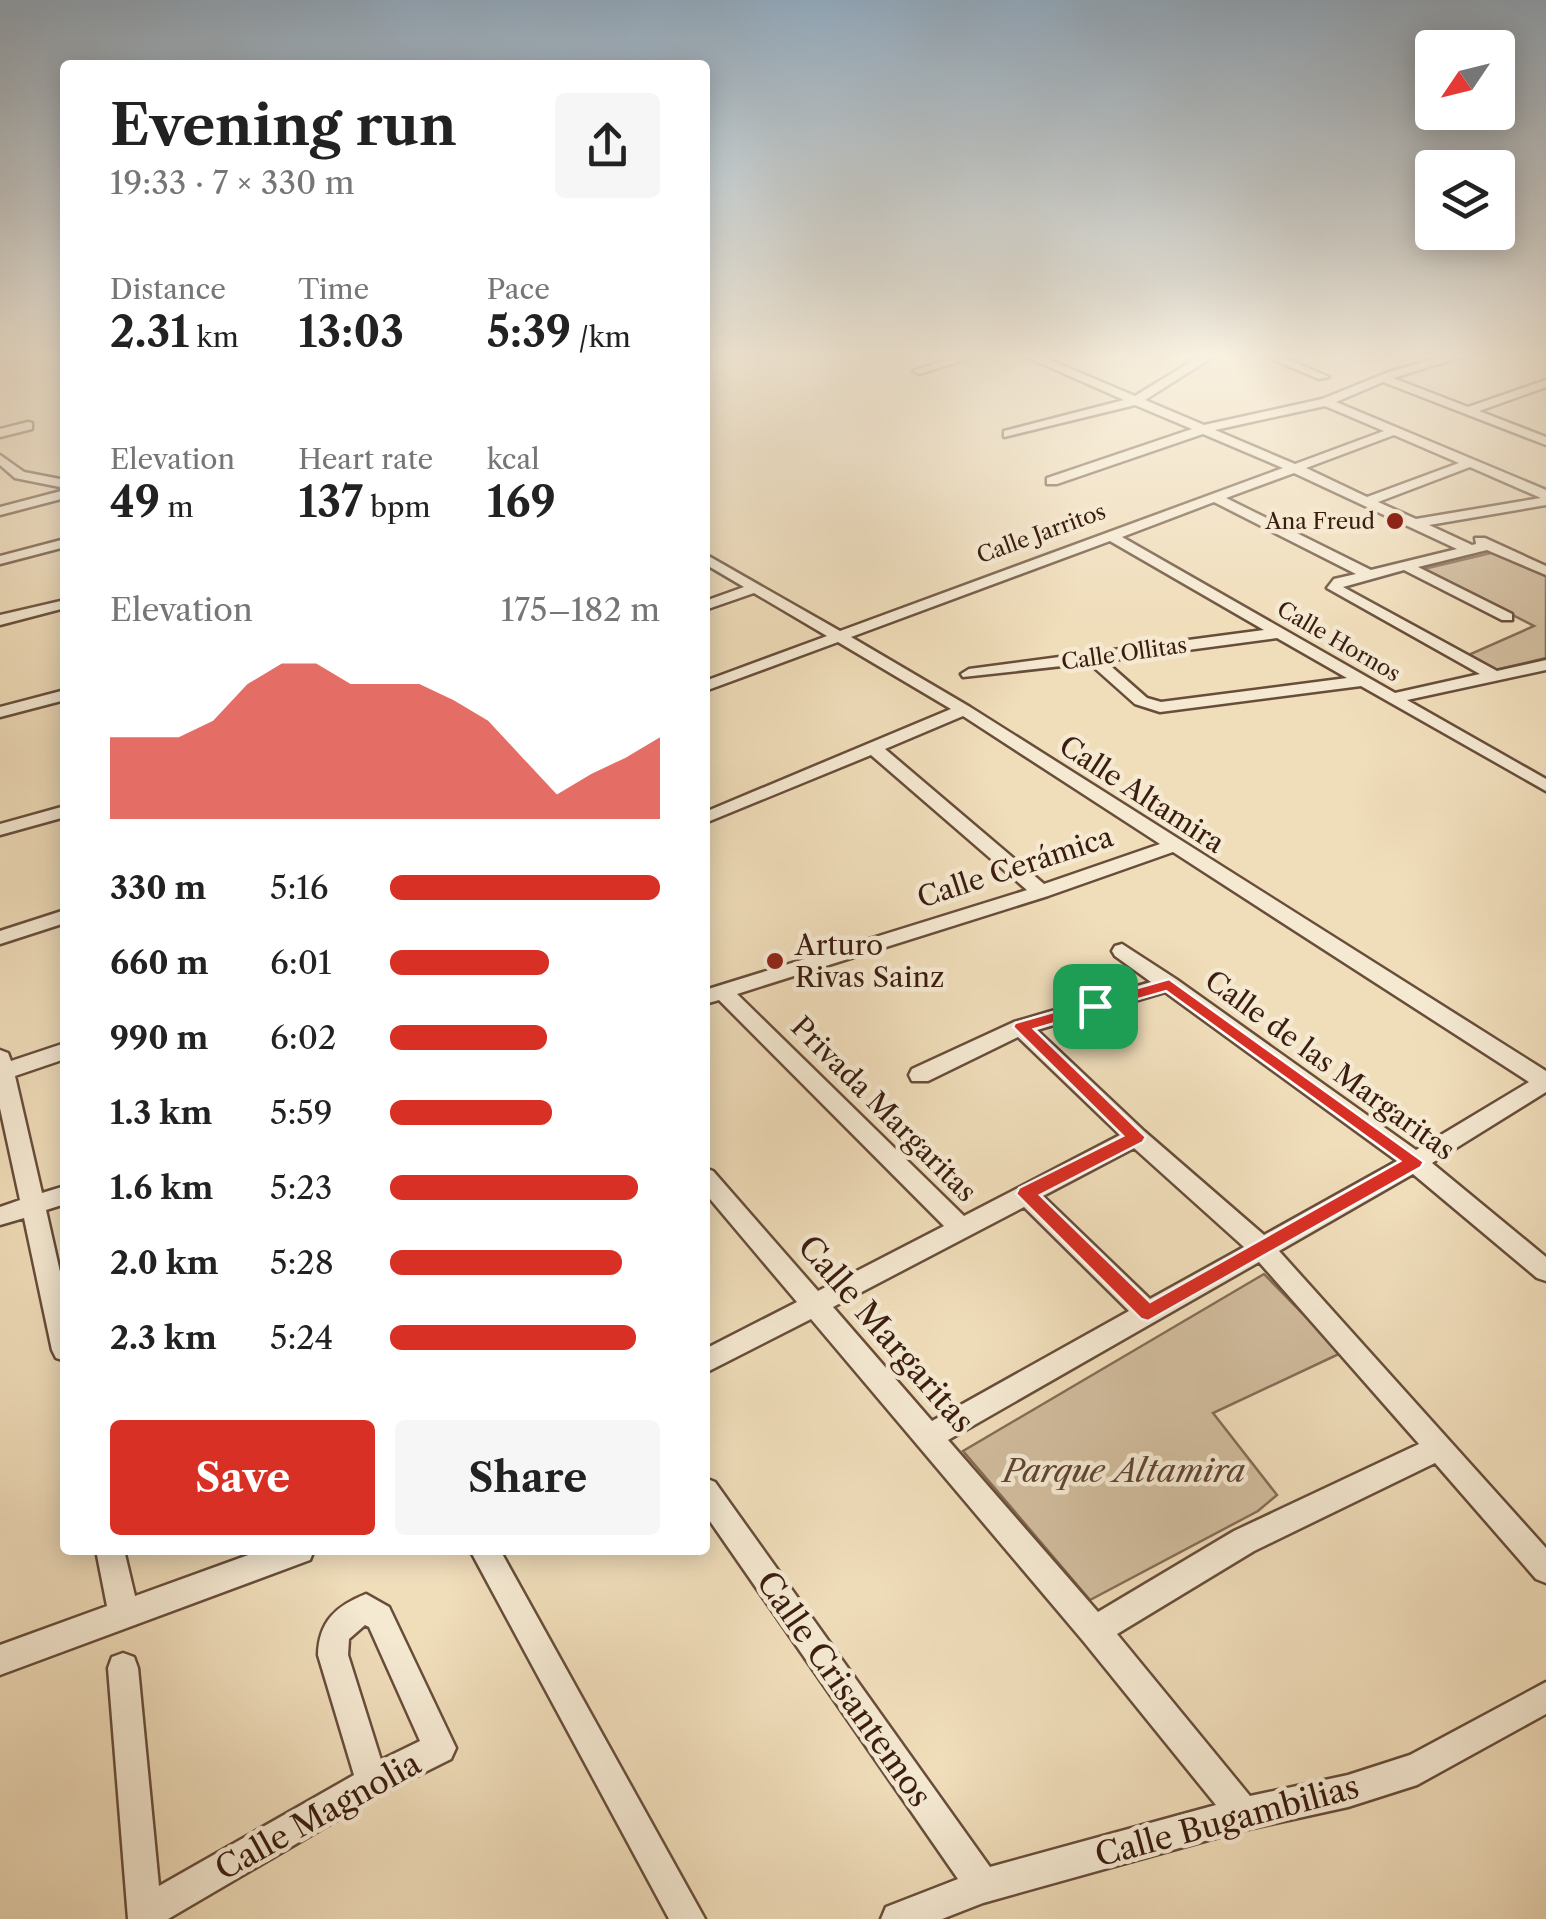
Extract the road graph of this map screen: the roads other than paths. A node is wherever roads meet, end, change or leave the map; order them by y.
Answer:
1 (1159, 445) edge
2 (1241, 445) edge
3 (1355, 445) edge
4 (1427, 445) edge
5 (2, 463) edge
6 (1470, 463) junction
7 (1292, 466) junction
8 (1052, 481) dead end
9 (60, 483) edge
10 (60, 495) edge
11 (1212, 496) junction
12 (1546, 498) edge
13 (1368, 501) junction
14 (1528, 505) junction
15 (0, 511) edge
16 (1546, 513) edge
17 (1436, 520) junction
18 (1418, 523) junction
19 (1109, 534) junction
20 (60, 544) edge
21 (1489, 545) junction
22 (1470, 550) junction
23 (0, 560) edge
24 (710, 561) edge
25 (1406, 566) junction
26 (1546, 571) edge
27 (1370, 574) junction
28 (754, 588) junction
29 (710, 604) edge
30 (60, 605) edge
31 (1507, 618) dead end
32 (0, 620) edge
33 (1280, 633) junction
34 (838, 635) junction
35 (1093, 658) junction
36 (1546, 664) edge
37 (969, 674) dead end
38 (1495, 676) junction
39 (1363, 681) junction
40 (710, 684) edge
41 (60, 696) edge
42 (1392, 698) junction
43 (60, 707) edge
44 (964, 710) junction
45 (0, 712) edge
46 (0, 724) edge
47 (872, 747) junction
48 (1546, 786) edge
49 (60, 812) edge
50 (710, 816) edge
51 (0, 830) edge
52 (1171, 846) junction
53 (1041, 892) junction
54 (60, 918) edge
55 (0, 938) edge
56 (1122, 950) dead end
57 (1169, 984) junction
58 (713, 994) edge
59 (1021, 1027) junction
60 (60, 1053) edge
61 (2, 1065) edge
62 (920, 1075) dead end
63 (1546, 1082) edge
64 (1136, 1137) junction
65 (1415, 1162) junction
66 (710, 1182) edge
67 (1026, 1194) junction
68 (60, 1197) edge
69 (33, 1205) junction
70 (0, 1216) edge
71 (961, 1228) junction
72 (1262, 1248) junction
73 (1546, 1271) edge
74 (815, 1304) junction
75 (1148, 1313) junction
76 (60, 1327) edge
77 (710, 1359) edge
78 (928, 1437) junction
79 (1439, 1448) junction
80 (710, 1498) edge
81 (111, 1555) edge
82 (286, 1555) edge
83 (487, 1555) edge
84 (1546, 1570) edge
85 (124, 1614) junction
86 (1095, 1631) junction
87 (0, 1660) edge
88 (123, 1668) dead end
89 (1546, 1697) edge
90 (372, 1782) junction
91 (1244, 1814) junction
92 (983, 1886) junction
93 (144, 1916) edge
94 (688, 1919) edge
95 (898, 1919) edge

1 - 8 street
2 - 7 street
3 - 7 street, Calle Jarritos
4 - 6 street
5 - 9 street
6 - 12 street
6 - 13 street
7 - 11 street, Calle Jarritos
7 - 13 street
10 - 15 street
11 - 19 street, Calle Jarritos
11 - 27 street
12 - 14 street
13 - 18 street
14 - 16 street
14 - 17 street
17 - 18 street
17 - 21 street
18 - 22 street
19 - 33 street, Calle Hornos
19 - 34 street, Calle Jarritos
20 - 23 street
21 - 22 street
21 - 26 street
22 - 25 street
24 - 28 street, Calle Altamira
25 - 27 street
25 - 31 street
27 - 38 street
28 - 29 street
28 - 34 street, Calle Altamira
30 - 32 street
33 - 35 street, Calle Ollitas
33 - 39 street, Calle Hornos
34 - 40 street, Calle Jarritos
34 - 44 street, Calle Altamira
35 - 37 street, Calle Ollitas
35 - 39 street
36 - 38 street
38 - 42 street
39 - 42 street, Calle Hornos
41 - 45 street
42 - 48 street, Calle Hornos
43 - 46 street
44 - 47 street
44 - 52 street, Calle Altamira
47 - 50 street
47 - 53 street
49 - 51 street
52 - 53 street, Calle Cerámica
52 - 63 street, Calle Altamira
53 - 58 street, Calle Cerámica
54 - 55 street
56 - 57 street, Calle de las Margaritas
57 - 59 street
57 - 65 street, Calle de las Margaritas
58 - 71 street, Privada Margaritas
59 - 62 street
59 - 64 street
60 - 61 street
61 - 69 street
63 - 65 street
64 - 67 street
64 - 72 street
65 - 72 street
65 - 73 street, Calle de las Margaritas
66 - 74 street, Calle Margaritas
67 - 71 street
67 - 75 street
68 - 69 street
69 - 70 street
69 - 76 street
71 - 74 street
72 - 75 street
72 - 79 street
74 - 77 street
74 - 78 street, Calle Margaritas
75 - 78 street
78 - 86 street, Calle Margaritas
79 - 84 street
79 - 86 street
80 - 92 street, Calle Crisantemos
81 - 85 street
82 - 85 street
83 - 94 street
85 - 87 street
86 - 91 street, Calle Margaritas
88 - 93 street
89 - 91 street, Calle Bugambilias
90 - 90 street, Calle Magnolia
90 - 93 street, Calle Magnolia
91 - 92 street, Calle Bugambilias
92 - 95 street, Calle Bugambilias

